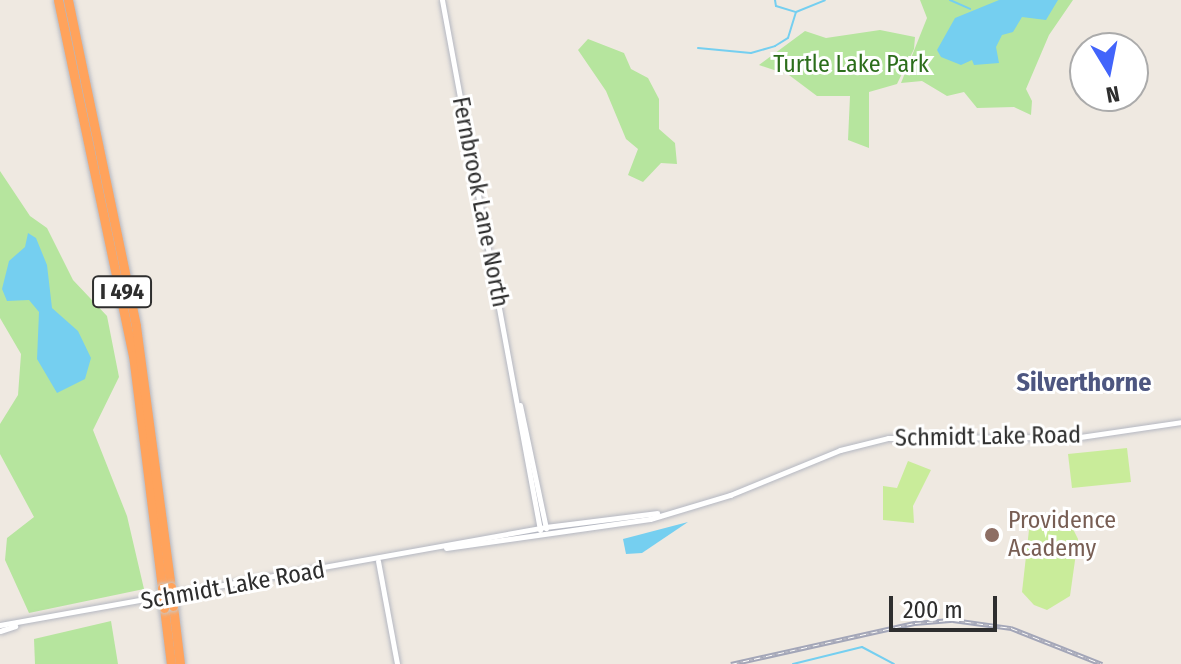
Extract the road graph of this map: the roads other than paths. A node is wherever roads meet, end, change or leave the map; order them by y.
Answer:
1 (58, 0) edge
2 (68, 0) edge
3 (442, 0) edge
4 (1181, 422) edge
5 (662, 514) junction
6 (543, 528) junction
7 (544, 535) junction
8 (446, 548) junction
9 (378, 561) junction
10 (167, 588) junction
11 (169, 607) junction
12 (0, 628) edge
13 (171, 664) edge
14 (180, 664) edge
15 (397, 664) edge

1 - 10 highway, I 494
2 - 10 highway, I 494
3 - 6 street, Fernbrook Lane North
4 - 5 street, Schmidt Lake Road
5 - 6 street, Schmidt Lake Road
5 - 7 street, Schmidt Lake Road
6 - 7 street, Fernbrook Lane North
6 - 8 street, Schmidt Lake Road
7 - 8 street, Schmidt Lake Road
8 - 9 street, Schmidt Lake Road
9 - 12 street, Schmidt Lake Road
9 - 15 street
10 - 11 highway, I 494, bridge
11 - 13 highway, I 494
11 - 14 highway, I 494

